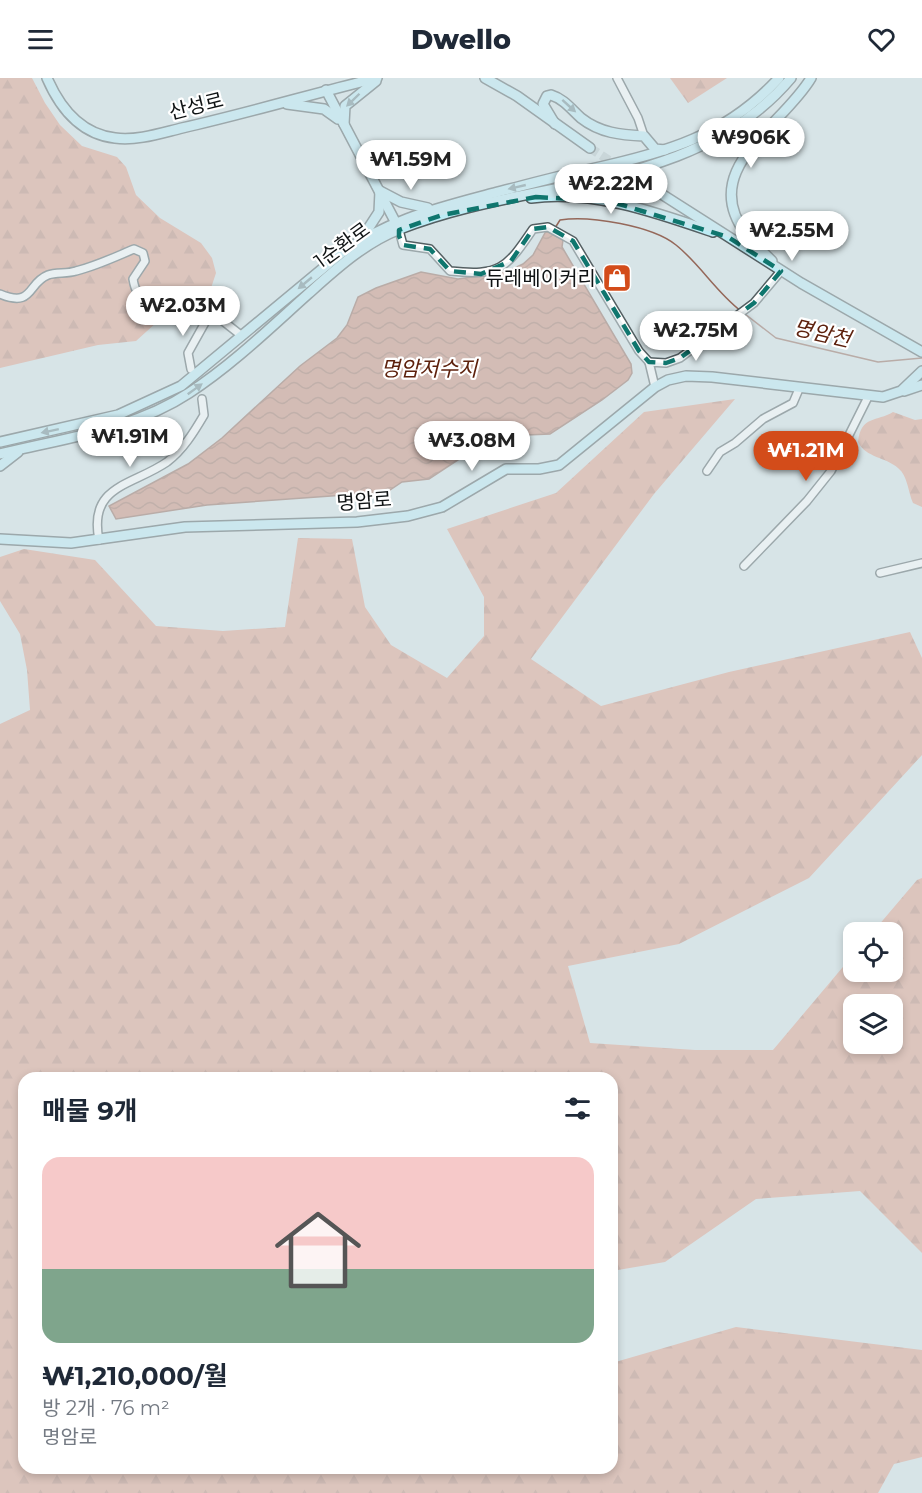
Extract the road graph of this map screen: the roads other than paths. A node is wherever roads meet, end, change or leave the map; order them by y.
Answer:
1 (47, 78) edge
2 (379, 78) edge
3 (485, 78) edge
4 (617, 78) edge
5 (779, 78) edge
6 (791, 78) edge
7 (811, 78) edge
8 (326, 90) junction
9 (280, 103) junction
10 (555, 124) junction
11 (346, 132) junction
12 (644, 136) junction
13 (590, 148) tunnel mouth
14 (668, 150) junction
15 (635, 160) junction
16 (652, 188) tunnel mouth
17 (380, 191) junction
18 (493, 203) junction
19 (436, 209) junction
20 (397, 226) junction
21 (728, 237) junction
22 (361, 238) junction
23 (782, 271) junction
24 (0, 294) edge
25 (212, 310) junction
26 (242, 336) junction
27 (922, 352) edge
28 (650, 362) junction
29 (191, 369) dead end
30 (922, 371) edge
31 (922, 385) edge
32 (655, 387) junction
33 (799, 389) junction
34 (901, 391) junction
35 (868, 397) junction
36 (202, 399) dead end
37 (0, 442) edge
38 (22, 448) junction
39 (0, 454) edge
40 (0, 466) edge
41 (707, 471) dead end
42 (0, 539) edge
43 (99, 540) junction
44 (922, 563) edge
45 (744, 566) dead end
46 (880, 573) dead end

1 - 9 street, 산성로
2 - 8 street, 산성로
2 -> 11 street
3 - 10 street
4 - 12 street
5 - 14 street, 1순환로
6 - 18 street, 1순환로
7 - 23 street
8 - 9 street, 산성로
8 - 11 street
9 - 11 street
10 -> 12 street
10 - 13 street
11 - 17 street
12 - 14 street
12 - 15 street
14 - 15 street, 1순환로
15 -> 19 street, 1순환로
16 - 21 street
17 - 19 street
17 - 20 street
17 - 22 street
18 - 20 street, 1순환로
18 - 21 street
19 - 20 street, 1순환로
20 - 22 street, 1순환로
20 - 28 street
38 -> 20 street, 1순환로
21 - 23 street
22 -> 26 street, 1순환로
23 - 27 street
23 - 28 street
24 - 25 street
25 - 26 street
25 - 29 street
26 -> 37 street, 1순환로
28 - 32 street
30 - 34 street
31 - 34 street, 명암로
32 - 33 street, 명암로
32 - 43 street, 명암로
33 - 35 street, 명암로
33 - 41 street
34 - 35 street, 명암로
35 - 45 street
36 - 43 street
38 - 39 street, 1순환로
38 - 40 street
42 - 43 street, 명암로
44 - 46 street

